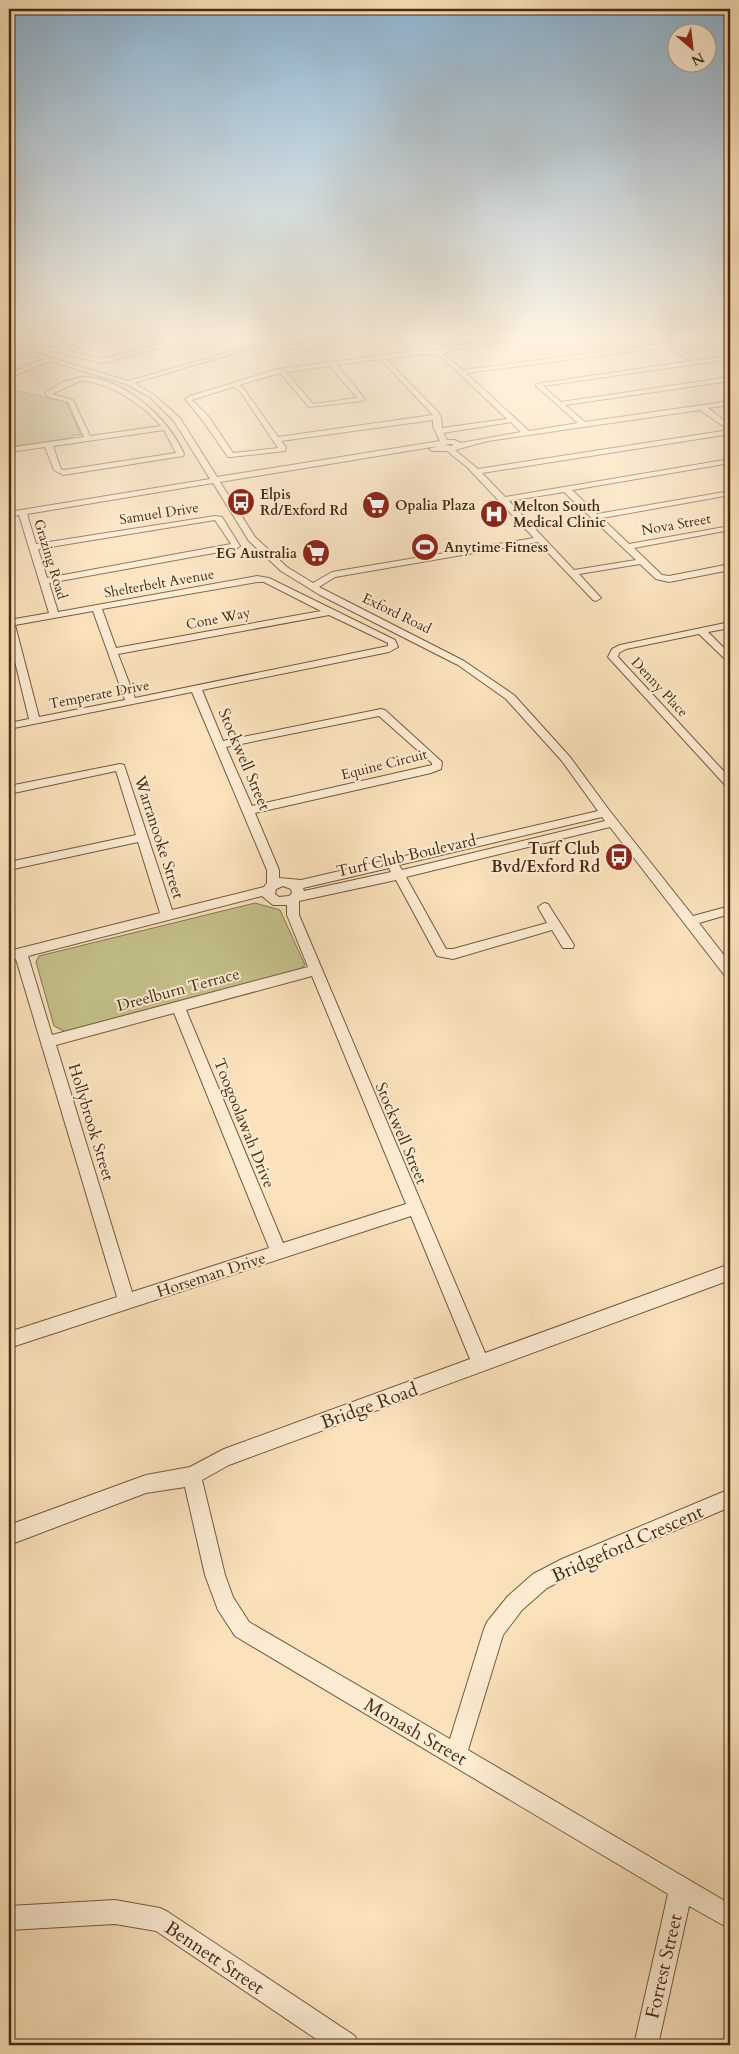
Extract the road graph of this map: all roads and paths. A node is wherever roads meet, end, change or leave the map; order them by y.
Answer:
1 (84, 431) edge
2 (146, 431) edge
3 (168, 431) edge
4 (184, 431) edge
5 (214, 431) edge
6 (271, 431) edge
7 (336, 431) edge
8 (447, 431) edge
9 (525, 431) edge
10 (548, 431) edge
11 (440, 432) joint
12 (730, 432) edge
13 (528, 434) junction
14 (88, 439) junction
15 (277, 439) junction
16 (48, 444) junction
17 (451, 445) junction
18 (9, 450) edge
19 (200, 456) junction
20 (730, 462) edge
21 (473, 469) junction
22 (209, 471) junction
23 (239, 475) junction
24 (262, 475) junction
25 (215, 480) junction
26 (566, 489) junction
27 (157, 490) junction
28 (221, 491) junction
29 (730, 494) edge
30 (502, 500) junction
31 (22, 512) junction
32 (9, 514) edge
33 (596, 517) junction
34 (730, 528) edge
35 (540, 539) junction
36 (33, 547) junction
37 (628, 547) junction
38 (642, 561) junction
39 (730, 567) edge
40 (572, 574) junction
41 (44, 581) junction
42 (312, 587) junction
43 (596, 598) dead end
44 (97, 608) junction
45 (328, 612) junction
46 (54, 615) junction
47 (9, 623) edge
48 (730, 626) edge
49 (701, 631) junction
50 (113, 652) junction
51 (730, 659) edge
52 (196, 689) junction
53 (131, 702) junction
54 (35, 721) junction
55 (9, 726) edge
56 (220, 745) junction
57 (730, 784) edge
58 (9, 790) edge
59 (248, 811) junction
60 (608, 818) junction
61 (143, 837) junction
62 (392, 863) junction
63 (9, 866) edge
64 (273, 870) junction
65 (399, 874) junction
66 (288, 882) junction
67 (272, 894) junction
68 (294, 898) junction
69 (544, 907) dead end
70 (730, 910) edge
71 (293, 915) junction
72 (168, 917) junction
73 (691, 921) junction
74 (555, 925) junction
75 (568, 945) dead end
76 (15, 955) edge
77 (315, 970) junction
78 (730, 972) edge
79 (178, 1007) junction
80 (49, 1041) junction
81 (414, 1208) junction
82 (279, 1252) junction
83 (730, 1272) edge
84 (127, 1302) junction
85 (9, 1340) edge
86 (481, 1364) junction
87 (192, 1476) junction
88 (730, 1498) edge
89 (9, 1535) edge
90 (456, 1754) junction
91 (681, 1888) junction
92 (730, 1917) edge
93 (9, 1918) edge
94 (346, 2045) edge
95 (646, 2045) edge

1 - 14 street
2 - 14 street
3 - 16 street
4 - 19 street, Exford Road
5 - 15 street
6 - 15 street
7 - 15 street
8 - 11 street
9 - 13 street
10 - 13 street
11 - 17 street
12 - 21 street
13 - 17 street
14 - 16 street
16 - 18 street
17 - 21 street
17 - 23 street
17 - 24 street
19 - 22 street, Exford Road
19 - 23 street
20 - 26 street
21 - 30 street
22 - 25 street, Exford Road
22 - 27 street
23 - 25 street
24 - 25 street
24 - 28 street
25 - 27 street
25 - 28 street, Exford Road
26 - 30 street
26 - 33 street
27 - 31 street
28 - 42 street, Exford Road
29 - 33 street
30 - 35 street
31 - 32 street
31 - 36 street, Grazing Road
33 - 37 street
34 - 37 street, Nova Street
35 - 40 street
35 - 42 street
36 - 41 street, Grazing Road
36 - 41 street, Samuel Drive
37 - 38 street
38 - 39 street
38 - 40 street
40 - 43 street
41 - 46 street, Grazing Road
42 - 60 street, Exford Road
44 - 45 street, Shelterbelt Avenue
44 - 46 street, Shelterbelt Avenue
44 - 50 street
45 - 50 street, Cone Way
45 - 52 street, Shelterbelt Avenue
46 - 47 street, Shelterbelt Avenue
47 - 54 street
48 - 49 street, Denny Place
49 - 51 street
49 - 57 street, Denny Place
50 - 53 street
52 - 53 street, Temperate Drive
52 - 56 street, Stockwell Street
53 - 54 street, Temperate Drive
54 - 55 street, Temperate Drive
56 - 59 street, Stockwell Street
56 - 59 street, Equine Circuit
58 - 61 street, Warranooke Street
59 - 64 street, Stockwell Street
60 - 62 street, Turf Club Boulevard
60 - 65 street, Turf Club Boulevard
60 - 73 street, Exford Road
61 - 63 street
61 - 72 street, Warranooke Street
62 - 65 street
62 - 66 street, Turf Club Boulevard
64 - 66 street, Stockwell Street
64 - 67 street, Stockwell Street
65 - 68 street, Turf Club Boulevard
65 - 74 street
66 - 67 street
66 - 68 street
67 - 68 street, Turf Club Boulevard
67 - 71 street, Stockwell Street
67 - 72 street
68 - 71 street, Stockwell Street
69 - 74 street
70 - 73 street
71 - 77 street, Stockwell Street
72 - 76 street
73 - 78 street, Exford Road
74 - 75 street
76 - 80 street, Hollybrook Street
77 - 79 street, Dreelburn Terrace
77 - 81 street, Stockwell Street
79 - 80 street, Dreelburn Terrace
79 - 82 street, Toogoolawah Drive
80 - 84 street, Hollybrook Street
81 - 82 street, Horseman Drive
81 - 86 street, Stockwell Street
82 - 84 street, Horseman Drive
83 - 86 street, Bridge Road
84 - 85 street, Horseman Drive
86 - 87 street, Bridge Road
87 - 89 street, Bridge Road
87 - 90 street, Monash Street
88 - 90 street, Bridgeford Crescent
90 - 91 street, Monash Street
91 - 92 street, Monash Street
91 - 95 street, Forrest Street
93 - 94 street, Bennett Street

